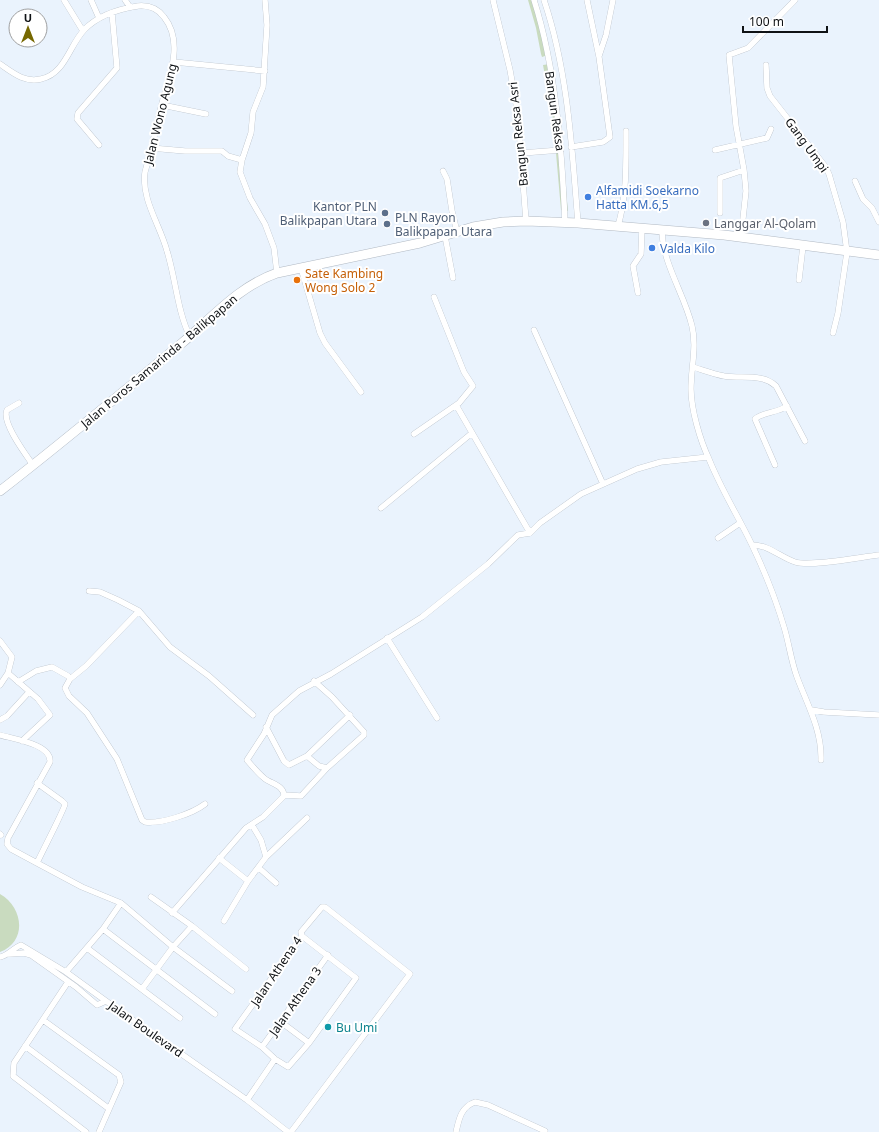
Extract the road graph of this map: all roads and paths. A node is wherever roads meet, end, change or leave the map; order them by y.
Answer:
1 (64, 0) edge
2 (91, 0) edge
3 (126, 0) edge
4 (265, 0) edge
5 (493, 0) edge
6 (534, 0) edge
7 (544, 0) edge
8 (587, 0) edge
9 (612, 0) edge
10 (795, 0) edge
11 (130, 7) junction
12 (112, 13) junction
13 (99, 18) junction
14 (83, 31) junction
15 (599, 57) junction
16 (559, 61) junction
17 (174, 62) junction
18 (548, 62) junction
19 (0, 64) edge
20 (766, 65) dead end
21 (265, 71) junction
22 (162, 105) junction
23 (206, 114) dead end
24 (771, 129) dead end
25 (626, 130) dead end
26 (739, 143) junction
27 (99, 145) dead end
28 (571, 147) junction
29 (152, 148) junction
30 (561, 150) junction
31 (715, 150) dead end
32 (522, 153) junction
33 (242, 160) junction
34 (744, 170) junction
35 (443, 171) dead end
36 (855, 181) dead end
37 (720, 213) dead end
38 (526, 222) junction
39 (879, 222) edge
40 (565, 223) junction
41 (578, 223) junction
42 (618, 226) junction
43 (642, 228) junction
44 (662, 231) junction
45 (457, 232) junction
46 (445, 236) junction
47 (741, 237) junction
48 (803, 246) junction
49 (847, 252) junction
50 (879, 255) edge
51 (301, 268) junction
52 (277, 273) junction
53 (453, 278) dead end
54 (799, 280) dead end
55 (638, 293) dead end
56 (434, 297) dead end
57 (534, 330) dead end
58 (833, 333) dead end
59 (190, 337) junction
60 (693, 366) junction
61 (361, 392) dead end
62 (19, 403) dead end
63 (456, 406) junction
64 (787, 406) junction
65 (472, 433) junction
66 (414, 434) dead end
67 (805, 441) dead end
68 (708, 457) junction
69 (33, 465) junction
70 (775, 465) dead end
71 (603, 484) junction
72 (0, 491) edge
73 (381, 508) dead end
74 (740, 523) junction
75 (530, 533) junction
76 (718, 538) dead end
77 (752, 545) junction
78 (879, 554) edge
79 (90, 591) dead end
80 (139, 611) junction
81 (387, 638) junction
82 (0, 641) edge
83 (8, 672) junction
84 (70, 679) junction
85 (314, 681) junction
86 (18, 682) junction
87 (0, 685) edge
88 (29, 692) junction
89 (812, 710) junction
90 (253, 715) dead end
91 (350, 715) junction
92 (879, 715) edge
93 (437, 718) dead end
94 (0, 720) edge
95 (266, 727) junction
96 (0, 735) edge
97 (22, 741) junction
98 (307, 756) junction
99 (821, 760) dead end
100 (327, 768) junction
101 (37, 783) junction
102 (285, 795) junction
103 (205, 804) dead end
104 (307, 818) dead end
105 (252, 825) junction
106 (266, 857) junction
107 (219, 858) junction
108 (37, 863) junction
109 (258, 868) junction
110 (248, 881) junction
111 (276, 883) dead end
112 (151, 897) dead end
113 (121, 903) junction
114 (172, 913) junction
115 (224, 921) dead end
116 (192, 926) junction
117 (103, 928) junction
118 (302, 936) junction
119 (173, 947) junction
120 (87, 948) junction
121 (9, 954) junction
122 (328, 954) junction
123 (0, 957) edge
124 (157, 969) junction
125 (246, 969) dead end
126 (66, 972) junction
127 (68, 982) junction
128 (142, 990) junction
129 (232, 991) dead end
130 (106, 1001) junction
131 (215, 1014) dead end
132 (180, 1018) dead end
133 (43, 1020) junction
134 (281, 1022) junction
135 (309, 1042) junction
136 (25, 1046) junction
137 (262, 1047) junction
138 (275, 1059) junction
139 (247, 1100) junction
140 (108, 1108) junction
141 (545, 1131) dead end
142 (86, 1132) edge
143 (100, 1132) edge
144 (288, 1132) edge
145 (292, 1132) edge
146 (456, 1132) edge

1 - 14 street
2 - 13 street
3 - 11 street
4 - 21 street
5 - 32 street, Bangun Reksa Asri
6 - 18 street, Bangun Reksa
7 - 16 street
8 - 15 street
9 - 15 street
10 - 26 street
11 - 12 street, Jalan Wono Agung
11 - 17 street, Jalan Wono Agung
12 - 13 street, Jalan Wono Agung
12 - 27 street
13 - 14 street, Jalan Wono Agung
14 - 19 street, Jalan Wono Agung
15 - 28 street
16 - 18 street
16 - 28 street
17 - 21 street
17 - 22 street, Jalan Wono Agung
18 - 30 street, Bangun Reksa
20 - 49 street, Gang Umpi
21 - 33 street
22 - 23 street
22 - 29 street, Jalan Wono Agung
24 - 26 street
25 - 42 street
26 - 31 street
26 - 34 street
28 - 41 street
29 - 33 street
29 - 59 street, Jalan Wono Agung
30 - 32 street
30 - 40 street, Bangun Reksa
32 - 38 street, Bangun Reksa Asri
33 - 52 street
34 - 37 street
34 - 47 street
35 - 45 street
36 - 39 street
38 - 40 highway, Jalan Poros Samarinda - Balikpapan
38 - 45 highway, Jalan Poros Samarinda - Balikpapan
40 - 41 highway, Jalan Poros Samarinda - Balikpapan
41 - 42 highway, Jalan Poros Samarinda - Balikpapan
42 - 43 highway, Jalan Poros Samarinda - Balikpapan
43 - 44 highway, Jalan Poros Samarinda - Balikpapan
43 - 55 street
44 - 47 highway, Jalan Poros Samarinda - Balikpapan
44 - 60 street
45 - 46 highway, Jalan Poros Samarinda - Balikpapan
46 - 51 highway, Jalan Poros Samarinda - Balikpapan
46 - 53 street
47 - 48 highway, Jalan Poros Samarinda - Balikpapan
48 - 49 highway, Jalan Poros Samarinda - Balikpapan
48 - 54 street
49 - 50 highway, Jalan Poros Samarinda - Balikpapan
49 - 58 street, Gang Umpi
51 - 52 highway, Jalan Poros Samarinda - Balikpapan
51 - 61 street
52 - 59 highway, Jalan Poros Samarinda - Balikpapan
56 - 63 street
57 - 71 street
59 - 69 highway, Jalan Poros Samarinda - Balikpapan
60 - 64 street
60 - 68 street
62 - 69 street
63 - 65 street
63 - 66 street
64 - 67 street
64 - 70 street
65 - 73 street
65 - 75 street
68 - 71 street
68 - 74 street
69 - 72 highway, Jalan Poros Samarinda - Balikpapan
71 - 75 street
74 - 76 street
74 - 77 street
75 - 81 street
77 - 78 street
77 - 89 street
79 - 80 street
80 - 84 street
80 - 90 street
81 - 85 street
81 - 93 street
82 - 83 street
83 - 86 street
83 - 87 street
84 - 86 street
84 - 103 street
85 - 91 street
85 - 95 street
86 - 88 street
88 - 94 street
88 - 97 street
89 - 92 street
89 - 99 street
91 - 98 street
91 - 100 street
95 - 98 street
95 - 102 street
96 - 97 street
97 - 101 street
98 - 100 street
100 - 102 street
101 - 108 street
101 - 108 street
102 - 105 street
104 - 106 street
105 - 106 street
105 - 107 street
106 - 109 street
107 - 110 street
107 - 114 street
108 - 113 street
109 - 110 street
109 - 111 street
110 - 115 street
112 - 114 street
113 - 117 street
113 - 119 street
114 - 116 street
116 - 119 street
116 - 125 street
117 - 120 street
117 - 124 street
118 - 122 street
118 - 137 street, Jalan Athena 4
118 - 145 street, Jalan Athena 4
119 - 124 street
119 - 129 street
120 - 126 street
120 - 128 street
121 - 123 street, Jalan Boulevard
121 - 126 street, Jalan Boulevard
121 - 127 street
122 - 134 street, Jalan Athena 3
122 - 135 street
124 - 128 street
124 - 131 street
126 - 130 street, Jalan Boulevard
127 - 130 street
127 - 133 street
128 - 132 street
130 - 139 street, Jalan Boulevard
133 - 136 street
133 - 140 street
134 - 135 street
134 - 137 street, Jalan Athena 3
135 - 138 street
136 - 140 street
136 - 142 street
137 - 138 street
138 - 139 street
139 - 144 street, Jalan Boulevard
140 - 143 street
141 - 146 street

